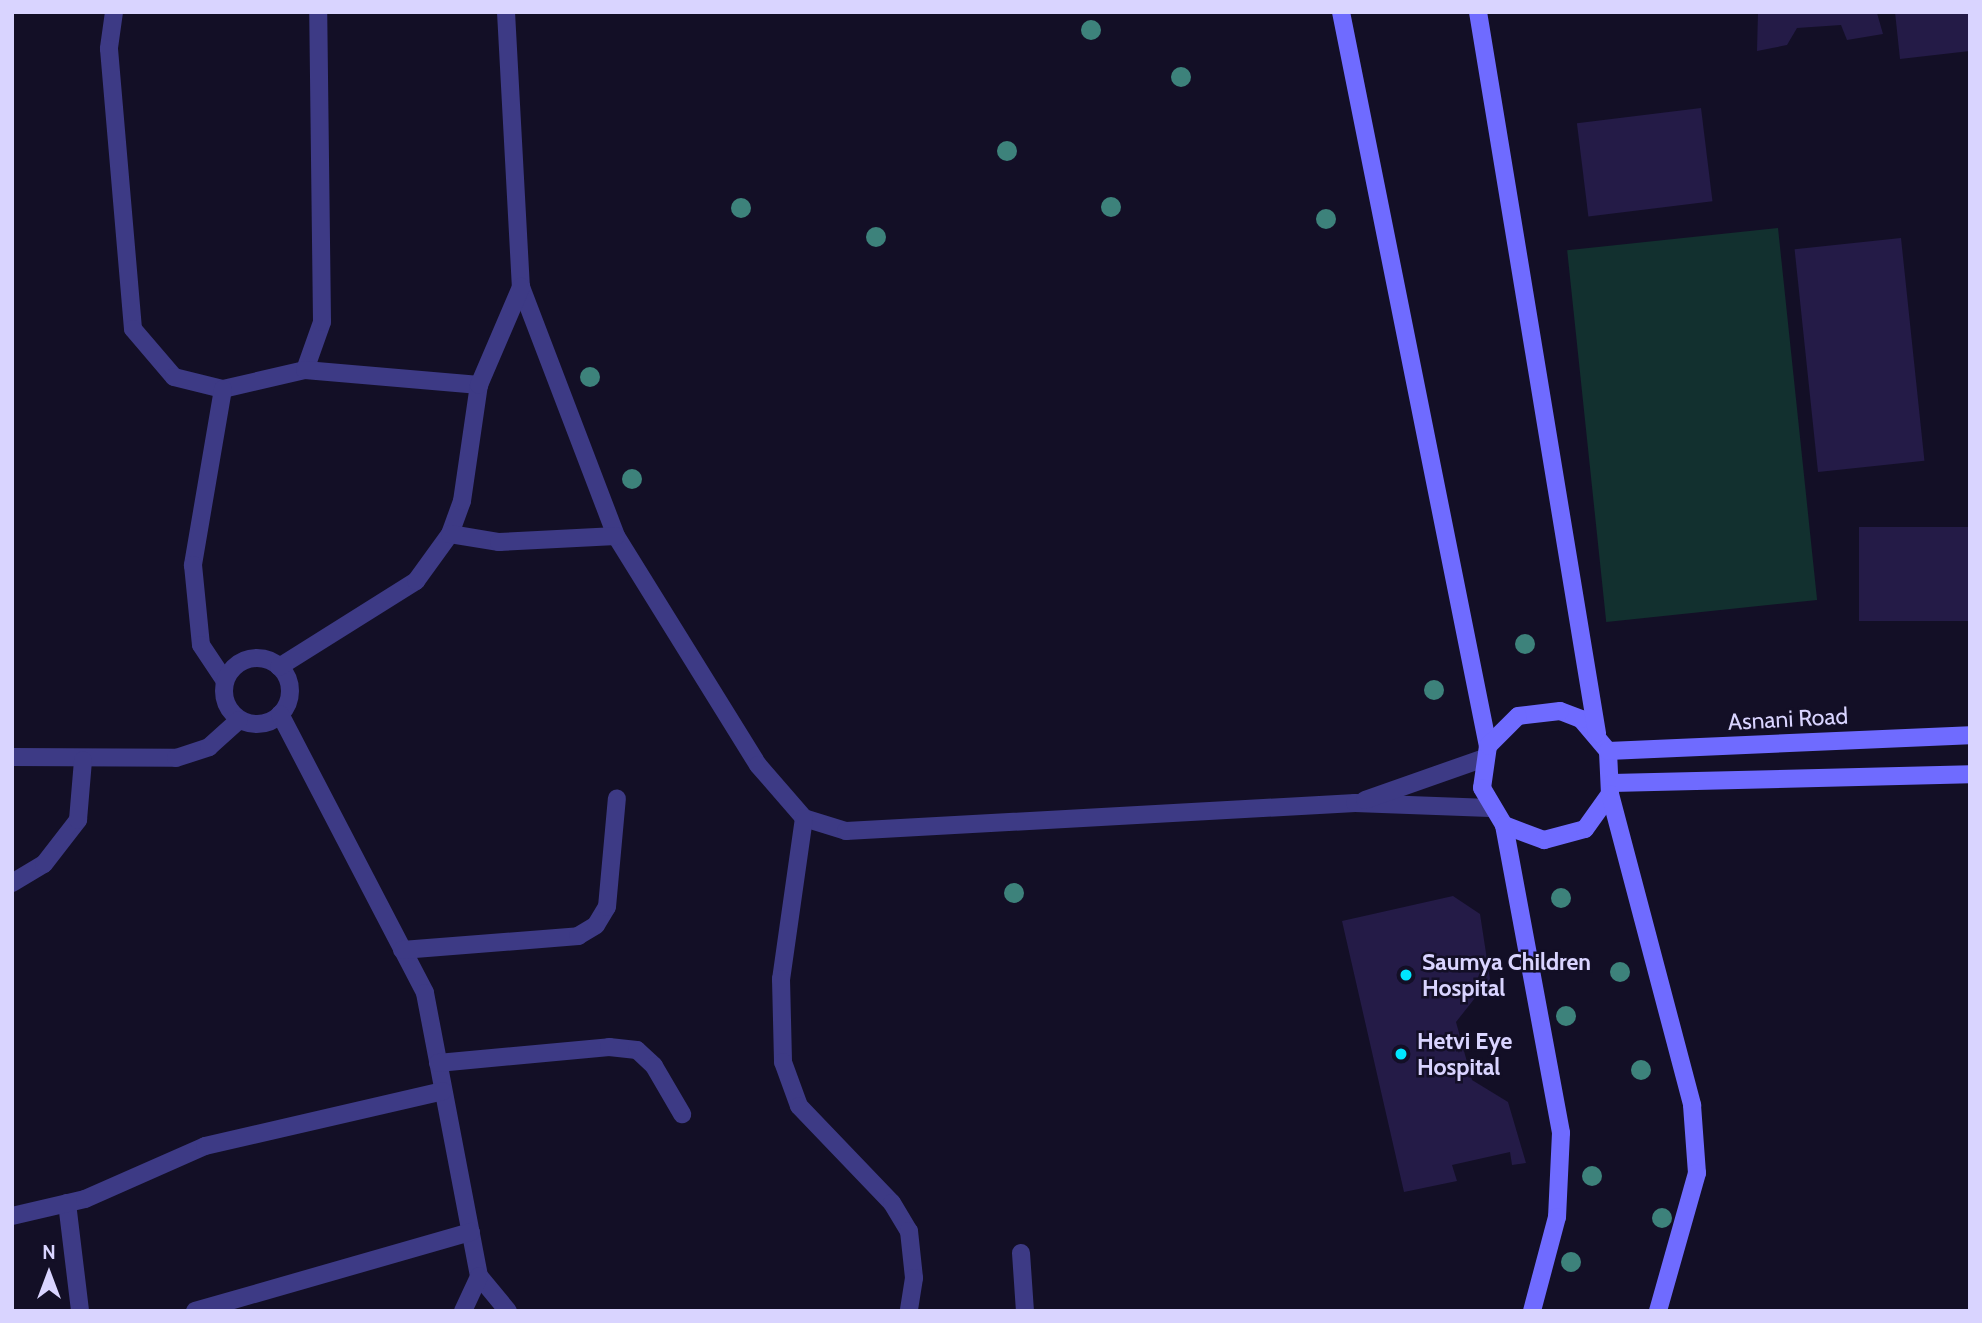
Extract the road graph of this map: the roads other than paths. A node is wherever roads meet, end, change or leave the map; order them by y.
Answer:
1 (114, 12) edge
2 (318, 12) edge
3 (506, 12) edge
4 (1341, 12) edge
5 (1478, 12) edge
6 (521, 287) junction
7 (305, 370) junction
8 (479, 386) junction
9 (223, 389) junction
10 (450, 534) junction
11 (615, 536) junction
12 (279, 667) junction
13 (225, 681) junction
14 (280, 715) junction
15 (239, 720) junction
16 (1597, 733) junction
17 (1970, 735) edge
18 (1608, 751) junction
19 (1486, 752) junction
20 (12, 757) edge
21 (83, 760) junction
22 (1970, 774) edge
23 (1611, 788) junction
24 (617, 799) dead end
25 (1355, 803) junction
26 (1490, 808) junction
27 (804, 818) junction
28 (1504, 825) junction
29 (12, 883) edge
30 (402, 950) junction
31 (438, 1063) junction
32 (443, 1091) junction
33 (682, 1114) dead end
34 (67, 1203) junction
35 (12, 1216) edge
36 (471, 1232) junction
37 (1021, 1253) dead end
38 (479, 1276) junction
39 (80, 1311) edge
40 (195, 1311) edge
41 (463, 1311) edge
42 (508, 1311) edge
43 (909, 1311) edge
44 (1026, 1311) edge
45 (1532, 1311) edge
46 (1658, 1311) edge

1 - 9 street
2 - 7 street
3 - 6 street
4 - 19 street
5 - 16 street
6 - 8 street
6 - 11 street
7 - 8 street
7 - 9 street
8 - 10 street
9 - 13 street
10 - 11 street
10 - 12 street
11 - 27 street
12 - 13 street
12 - 14 street
13 - 15 street
14 - 15 street
14 - 30 street
15 - 21 street
16 - 18 street
16 - 19 street
17 - 18 street, Asnani Road
18 - 23 street
19 - 25 street
19 - 26 street
20 - 21 street
21 - 29 street
22 - 23 street
23 - 28 street
23 - 46 street
24 - 30 street
25 - 26 street
25 - 27 street
26 - 28 street
27 - 43 street
28 - 45 street
30 - 31 street
31 - 32 street
31 - 33 street
32 - 34 street
32 - 36 street
34 - 35 street
34 - 39 street
36 - 38 street
36 - 40 street
37 - 44 street
38 - 41 street
38 - 42 street

